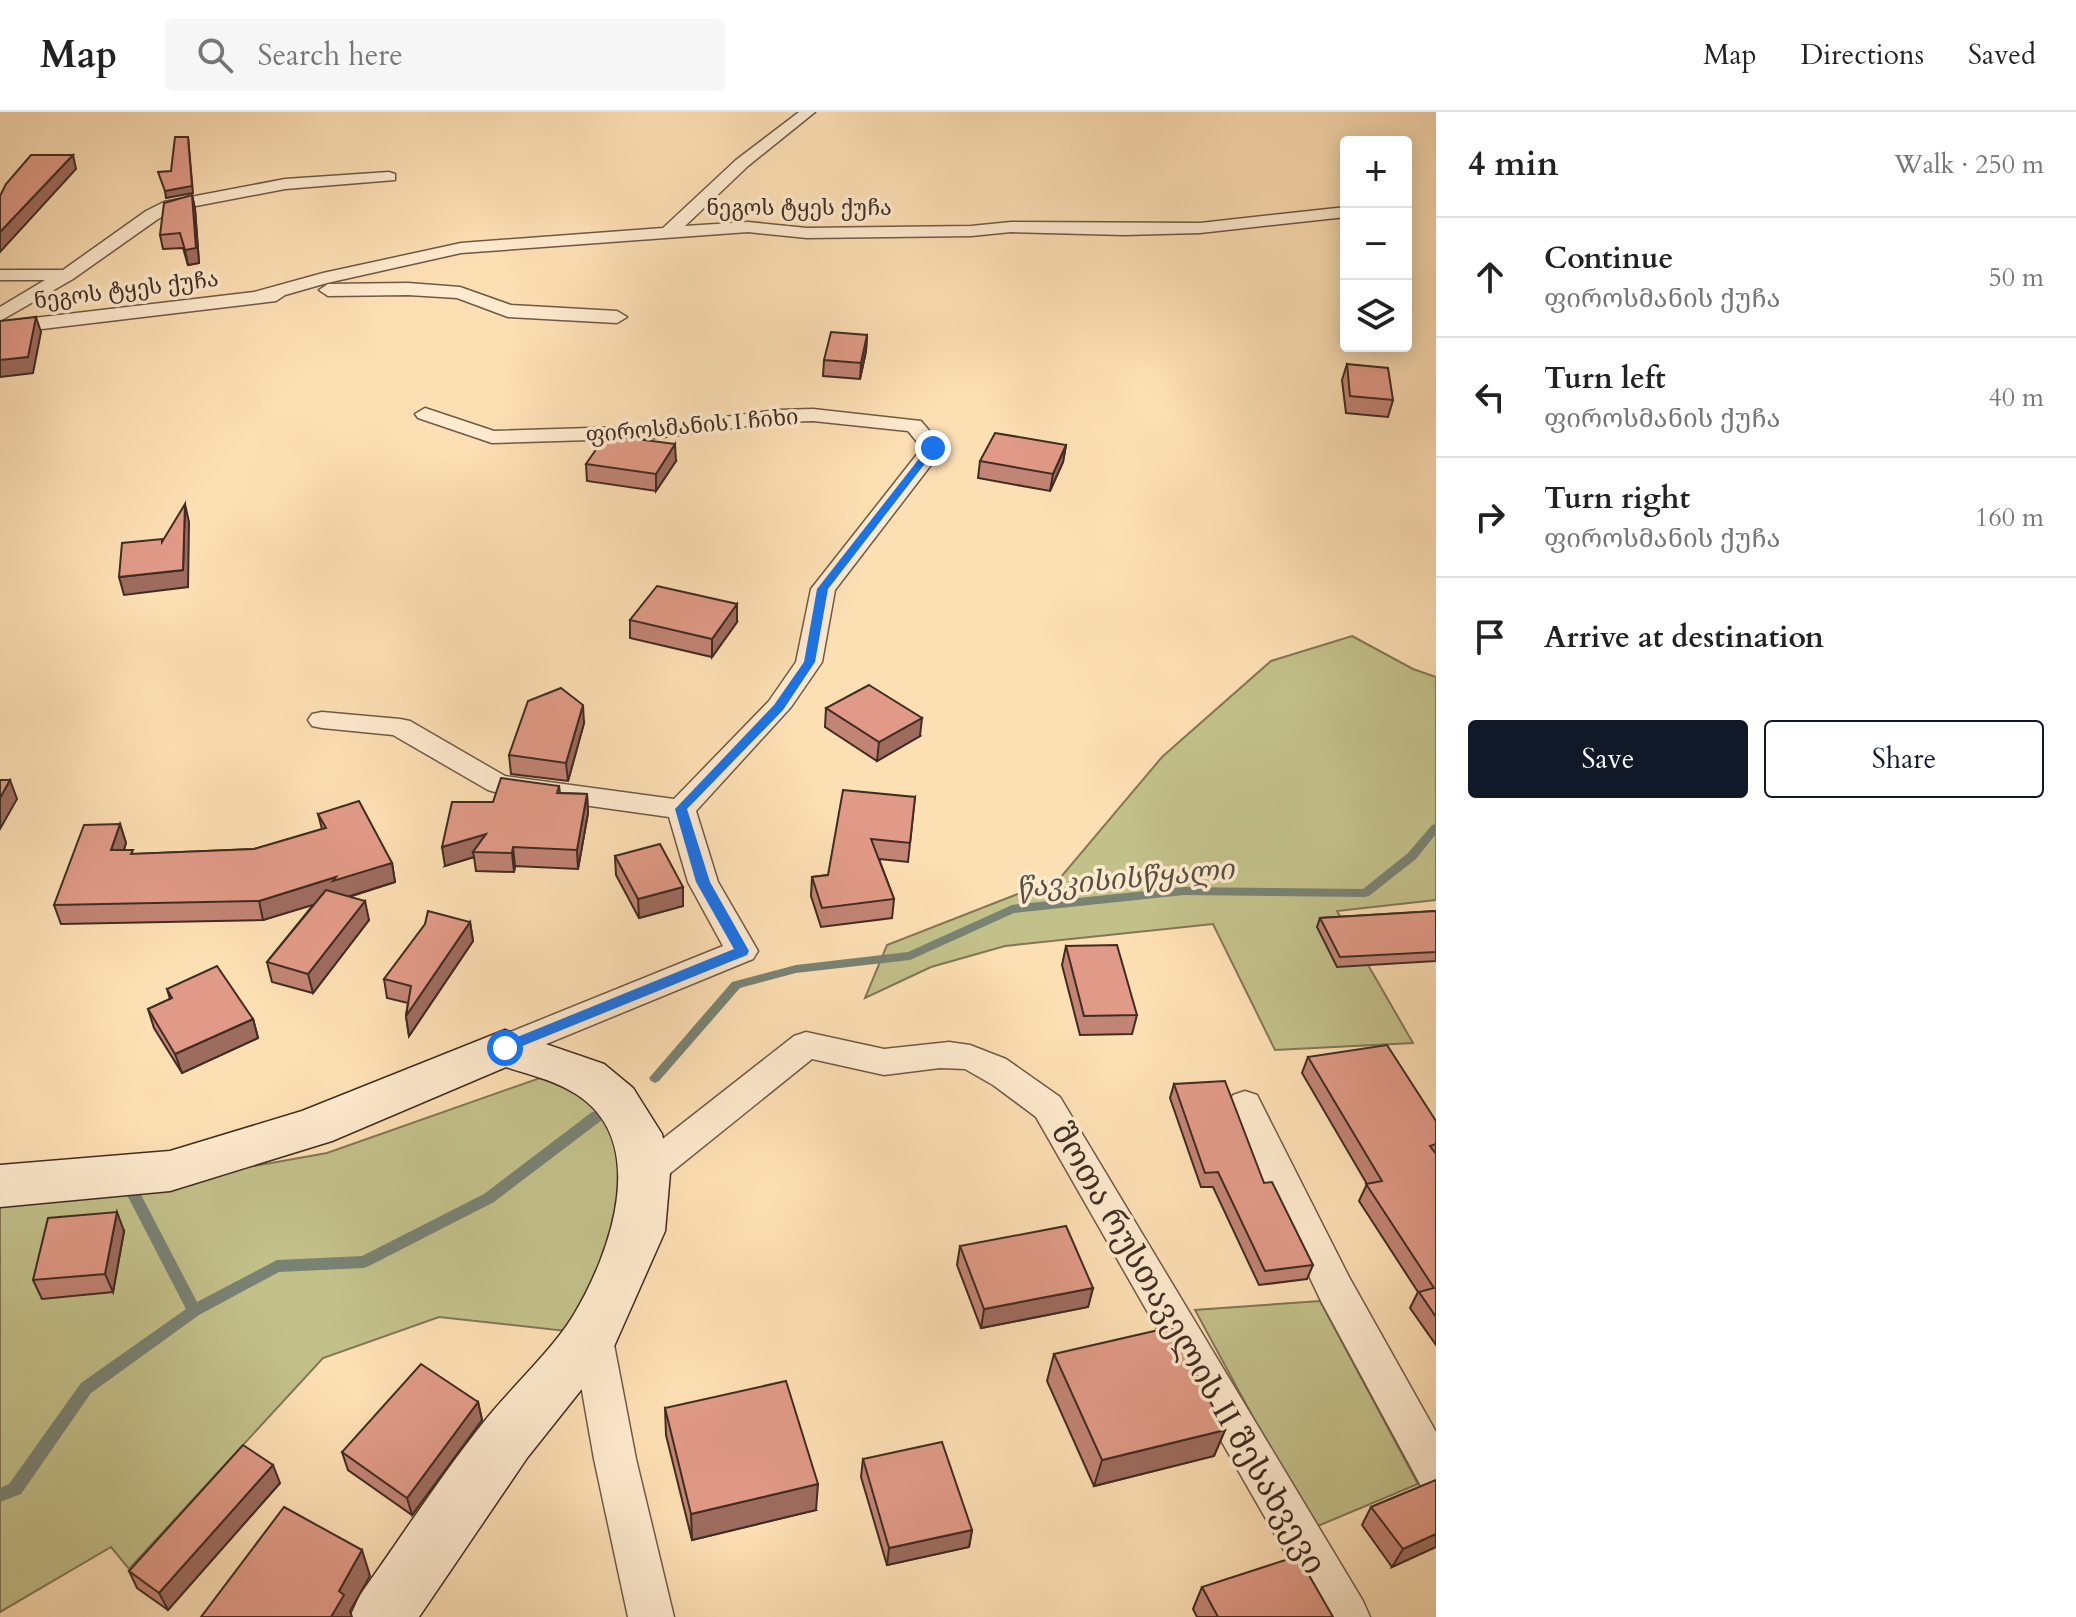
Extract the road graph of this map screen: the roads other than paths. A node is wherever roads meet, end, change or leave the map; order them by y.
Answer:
1 (808, 112) edge
2 (389, 177) dead end
3 (1340, 213) edge
4 (668, 233) junction
5 (0, 275) edge
6 (67, 275) junction
7 (257, 297) junction
8 (0, 315) edge
9 (617, 317) dead end
10 (0, 328) edge
11 (425, 414) dead end
12 (322, 720) dead end
13 (681, 809) junction
14 (505, 1048) junction
15 (1245, 1105) dead end
16 (645, 1173) junction
17 (0, 1186) edge
18 (592, 1334) junction
19 (1436, 1472) edge
20 (382, 1617) edge
21 (651, 1617) edge
22 (1347, 1617) edge

1 - 4 street
2 - 6 street
3 - 4 street, ნეგოს ტყეს ქუჩა
4 - 7 street, ნეგოს ტყეს ქუჩა
5 - 6 street
6 - 8 street
7 - 9 street, ნეგოს ტყეს ქუჩა
7 - 10 street, ნეგოს ტყეს ქუჩა
11 - 13 street, ფიროსმანის I ჩიხი
12 - 13 street
13 - 14 street
14 - 16 street
14 - 17 street
15 - 19 street
16 - 18 street
16 - 22 street, შოთა რუსთაველის II შესახვევი
18 - 20 street
18 - 21 street

